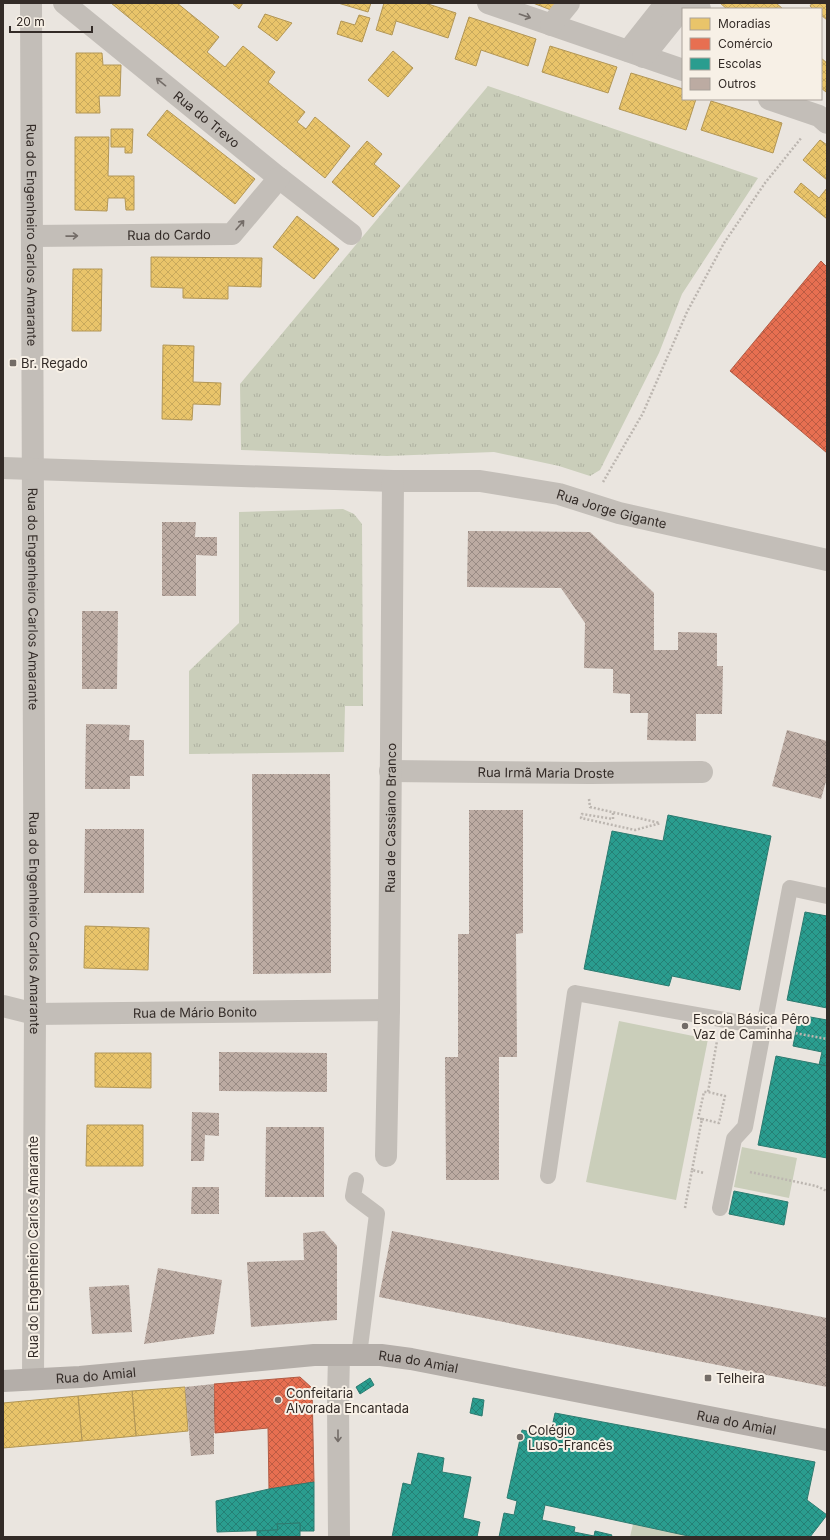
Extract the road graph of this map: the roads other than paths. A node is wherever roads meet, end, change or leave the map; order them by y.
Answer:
1 (31, 3) edge
2 (64, 3) edge
3 (488, 3) edge
4 (569, 3) edge
5 (666, 3) edge
6 (683, 3) edge
7 (551, 25) junction
8 (636, 54) junction
9 (682, 70) edge
10 (772, 100) edge
11 (802, 100) edge
12 (824, 115) edge
13 (278, 178) junction
14 (350, 234) dead end
15 (32, 236) junction
16 (3, 468) edge
17 (34, 468) junction
18 (393, 480) junction
19 (827, 560) edge
20 (390, 771) junction
21 (702, 772) dead end
22 (827, 896) edge
23 (3, 1006) edge
24 (389, 1010) junction
25 (35, 1014) junction
26 (764, 1027) junction
27 (386, 1156) dead end
28 (548, 1176) dead end
29 (356, 1180) dead end
30 (720, 1208) dead end
31 (349, 1355) junction
32 (33, 1378) junction
33 (3, 1381) edge
34 (827, 1440) edge
35 (339, 1537) edge

1 - 15 street, Rua do Engenheiro Carlos Amarante
13 -> 2 street, Rua do Trevo
3 -> 7 street
4 - 7 street
5 - 8 street
6 - 8 street
7 - 8 street
8 - 9 street
10 - 12 street
11 - 12 street
13 - 14 street, Rua do Trevo
15 -> 13 street, Rua do Cardo
15 - 17 street, Rua do Engenheiro Carlos Amarante
16 - 17 street
17 - 18 street
17 - 25 street, Rua do Engenheiro Carlos Amarante
18 - 19 street, Rua Jorge Gigante
18 - 20 street, Rua de Cassiano Branco
20 - 21 street, Rua Irmã Maria Droste
20 - 24 street, Rua de Cassiano Branco
22 - 26 lane
23 - 25 street, Rua de Mário Bonito
24 - 25 street, Rua de Mário Bonito
24 - 27 street, Rua de Cassiano Branco
25 - 32 street, Rua do Engenheiro Carlos Amarante
26 - 28 lane
26 - 30 lane
29 - 31 lane
31 - 32 main road, Rua do Amial
31 - 34 main road, Rua do Amial
31 -> 35 street
32 - 33 main road, Rua do Amial

